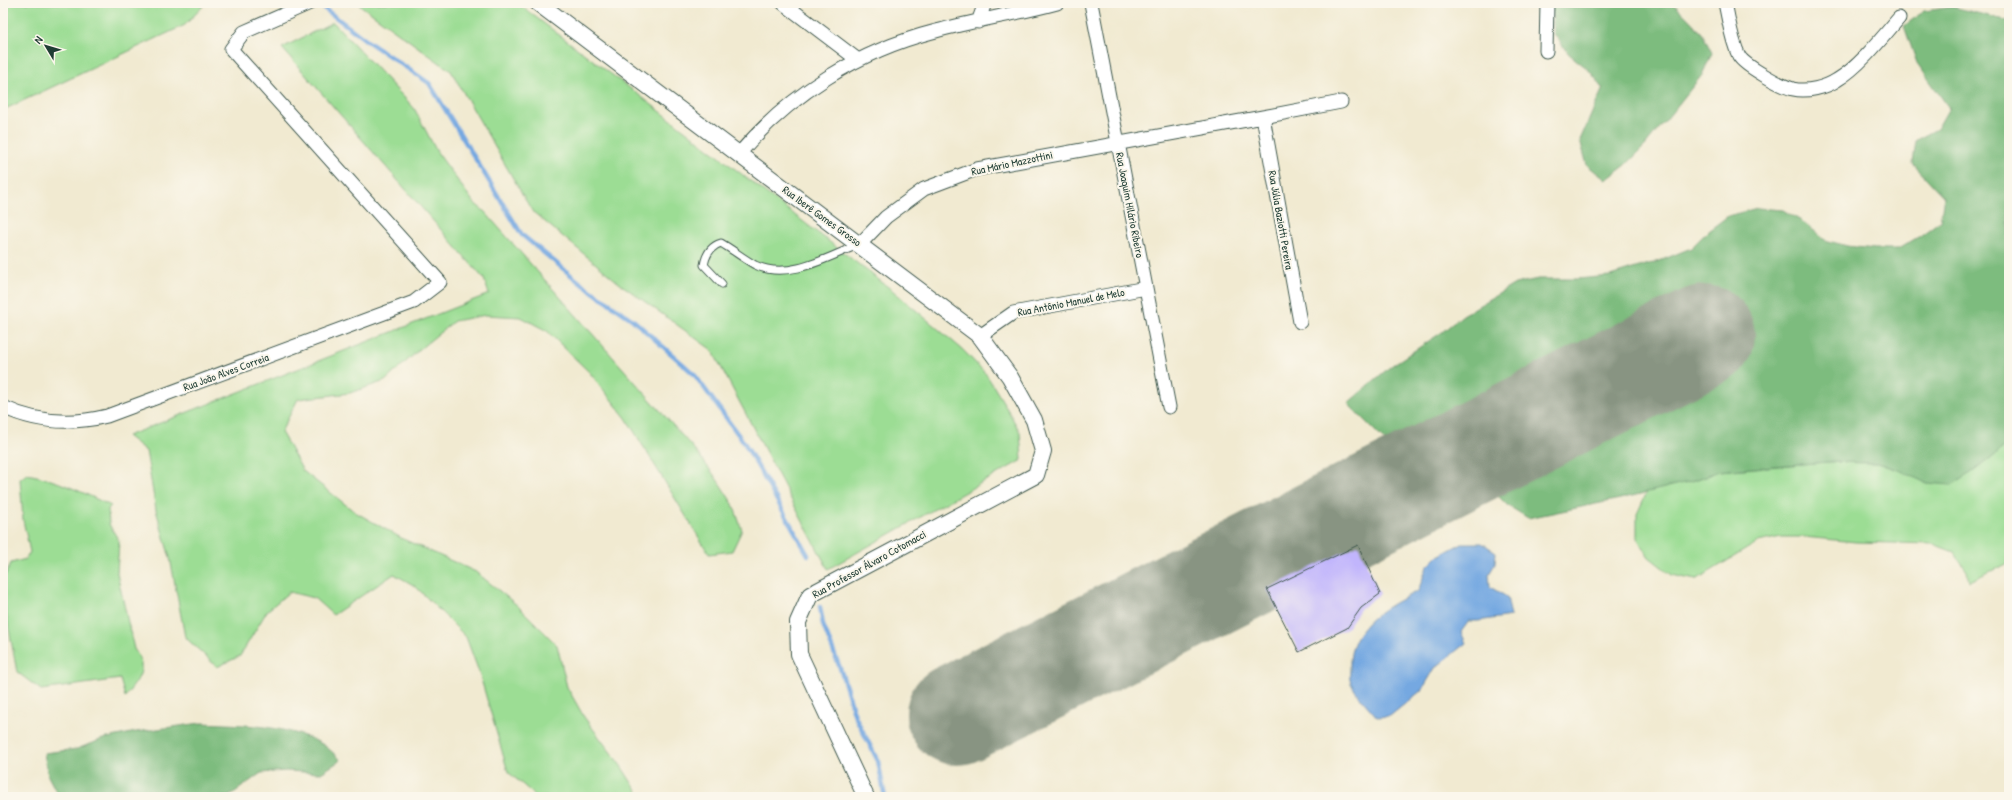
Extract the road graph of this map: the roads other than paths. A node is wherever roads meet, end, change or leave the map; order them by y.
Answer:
1 (310, 3) edge
2 (538, 3) edge
3 (784, 3) edge
4 (985, 3) edge
5 (1057, 3) edge
6 (1091, 3) edge
7 (1547, 3) edge
8 (1725, 3) edge
9 (1026, 7) edge
10 (1899, 18) dead end
11 (978, 22) junction
12 (1546, 51) dead end
13 (858, 60) junction
14 (1341, 102) dead end
15 (1263, 117) junction
16 (1118, 142) junction
17 (738, 155) junction
18 (860, 244) junction
19 (722, 284) dead end
20 (1146, 288) junction
21 (1300, 322) dead end
22 (980, 336) junction
23 (3, 407) edge
24 (1169, 407) dead end
25 (1036, 475) joint
26 (866, 797) edge

1 - 23 street, Rua João Alves Correia
2 - 17 street, Rua Iberê Gomes Grosso
3 - 13 street
4 - 11 street
5 - 9 street
6 - 16 street, Rua Joaquim Hilário Ribeiro
7 - 12 street
8 - 10 street
9 - 11 street
11 - 13 street
13 - 17 street
14 - 15 street, Rua Mário Mazzottini
15 - 16 street, Rua Mário Mazzottini
15 - 21 street, Rua Júlia Baziotti Pereira
16 - 18 street, Rua Mário Mazzottini
16 - 20 street, Rua Joaquim Hilário Ribeiro
17 - 18 street, Rua Iberê Gomes Grosso
18 - 19 lane, Rua Mário Mazzottini
18 - 22 street, Rua Iberê Gomes Grosso
20 - 22 street, Rua Antônio Manuel de Melo
20 - 24 street, Rua Joaquim Hilário Ribeiro
22 - 25 street, Rua Iberê Gomes Grosso
25 - 26 street, Rua Professor Álvaro Cotomacci

